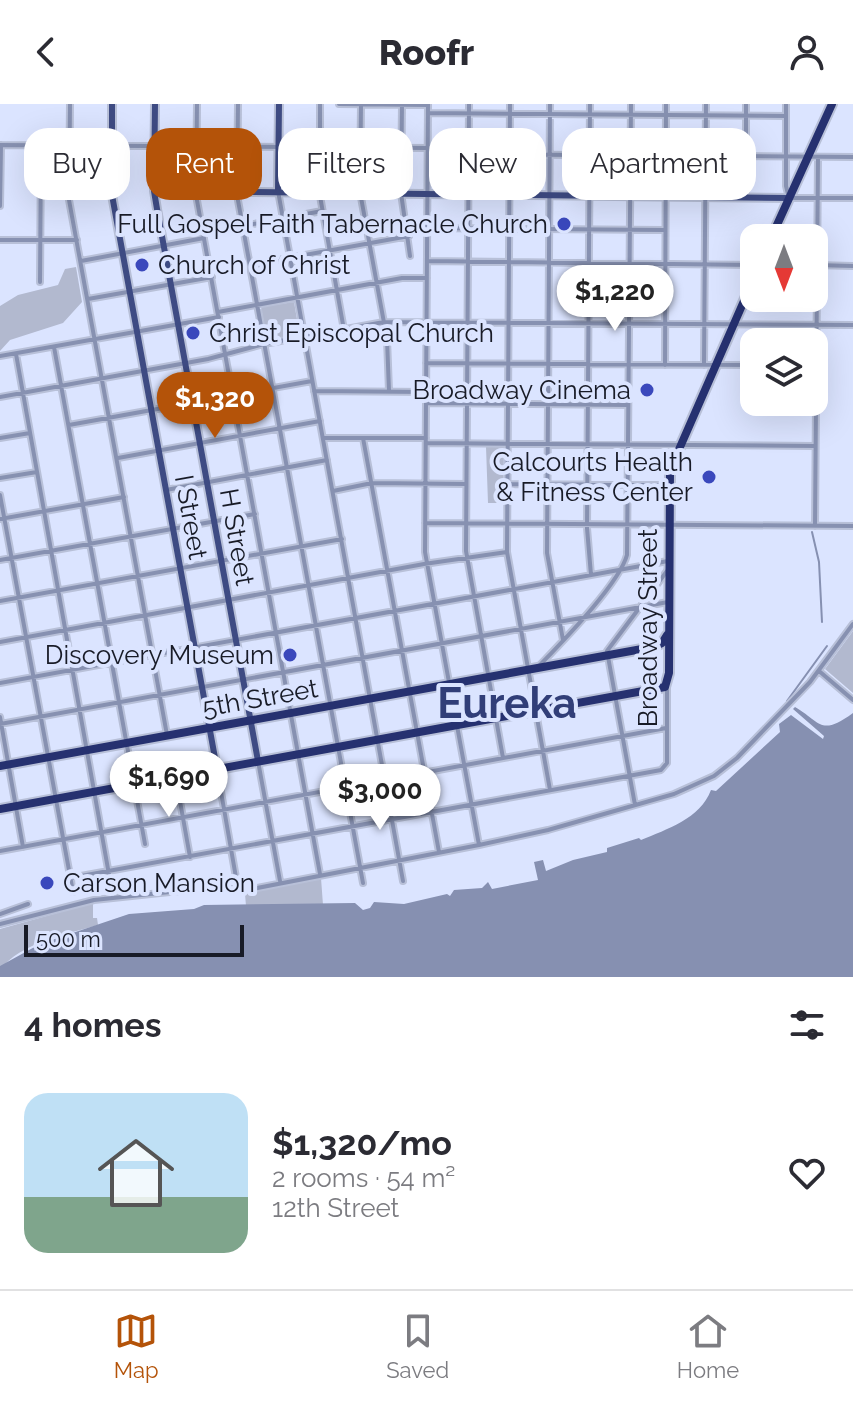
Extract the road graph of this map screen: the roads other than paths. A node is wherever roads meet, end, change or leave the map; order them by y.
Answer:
1 (70, 104) edge
2 (112, 104) edge
3 (155, 104) edge
4 (197, 104) edge
5 (238, 104) edge
6 (279, 104) edge
7 (320, 104) edge
8 (339, 104) edge
9 (361, 104) edge
10 (402, 104) edge
11 (428, 104) edge
12 (469, 104) edge
13 (510, 104) edge
14 (550, 104) edge
15 (590, 104) edge
16 (631, 104) edge
17 (666, 104) edge
18 (706, 104) edge
19 (746, 104) edge
20 (786, 104) edge
21 (832, 104) edge
22 (428, 113) junction
23 (469, 114) junction
24 (510, 114) junction
25 (550, 114) junction
26 (590, 114) junction
27 (631, 115) junction
28 (666, 115) junction
29 (706, 115) junction
30 (746, 116) junction
31 (786, 116) junction
32 (69, 128) edge
33 (112, 128) edge
34 (155, 128) edge
35 (197, 128) edge
36 (237, 128) edge
37 (279, 128) edge
38 (320, 128) edge
39 (360, 128) edge
40 (401, 128) edge
41 (469, 128) edge
42 (510, 128) edge
43 (590, 128) edge
44 (631, 128) edge
45 (666, 128) edge
46 (706, 128) edge
47 (746, 128) edge
48 (0, 145) edge
49 (24, 146) edge
50 (413, 149) edge
51 (428, 151) junction
52 (546, 155) edge
53 (550, 155) junction
54 (562, 155) edge
55 (756, 156) edge
56 (786, 156) junction
57 (807, 157) junction
58 (818, 157) junction
59 (853, 157) edge
60 (262, 191) edge
61 (278, 191) edge
62 (413, 194) edge
63 (427, 195) junction
64 (546, 196) edge
65 (550, 196) junction
66 (562, 196) edge
67 (756, 197) edge
68 (789, 198) junction
69 (817, 198) junction
70 (853, 198) edge
71 (40, 200) edge
72 (70, 200) edge
73 (113, 200) edge
74 (156, 200) edge
75 (159, 200) edge
76 (198, 200) edge
77 (239, 200) edge
78 (280, 200) edge
79 (320, 200) edge
80 (361, 200) edge
81 (402, 200) edge
82 (469, 200) edge
83 (509, 200) edge
84 (590, 200) edge
85 (630, 200) edge
86 (665, 200) edge
87 (705, 200) edge
88 (0, 206) edge
89 (322, 211) junction
90 (158, 213) junction
91 (283, 218) junction
92 (777, 224) edge
93 (816, 224) edge
94 (243, 226) junction
95 (427, 228) junction
96 (468, 229) junction
97 (509, 229) junction
98 (550, 229) junction
99 (589, 230) junction
100 (630, 230) junction
101 (665, 230) junction
102 (409, 236) junction
103 (204, 238) junction
104 (0, 240) edge
105 (40, 240) junction
106 (77, 240) junction
107 (369, 243) junction
108 (164, 245) junction
109 (329, 250) junction
110 (122, 253) junction
111 (410, 256) dead end
112 (290, 258) junction
113 (81, 261) junction
114 (427, 261) junction
115 (468, 262) junction
116 (509, 263) junction
117 (549, 263) junction
118 (589, 264) junction
119 (630, 264) junction
120 (665, 264) junction
121 (250, 265) junction
122 (705, 265) junction
123 (740, 265) edge
124 (828, 265) edge
125 (853, 266) edge
126 (212, 277) junction
127 (427, 278) junction
128 (40, 282) dead end
129 (376, 283) junction
130 (171, 284) junction
131 (336, 290) junction
132 (129, 292) junction
133 (629, 293) junction
134 (665, 293) junction
135 (297, 297) junction
136 (88, 300) junction
137 (257, 305) junction
138 (740, 311) edge
139 (816, 312) edge
140 (218, 314) junction
141 (384, 322) junction
142 (427, 322) junction
143 (468, 323) junction
144 (509, 323) junction
145 (549, 323) junction
146 (179, 324) junction
147 (589, 324) junction
148 (629, 324) junction
149 (665, 324) junction
150 (704, 325) junction
151 (734, 325) junction
152 (816, 325) junction
153 (853, 325) edge
154 (816, 328) edge
155 (344, 330) junction
156 (136, 331) junction
157 (304, 337) junction
158 (95, 339) junction
159 (264, 344) junction
160 (54, 347) junction
161 (225, 352) junction
162 (16, 354) junction
163 (0, 356) edge
164 (185, 363) junction
165 (426, 363) junction
166 (468, 363) junction
167 (508, 364) junction
168 (549, 364) junction
169 (589, 364) junction
170 (629, 365) junction
171 (665, 365) junction
172 (704, 365) junction
173 (715, 365) junction
174 (740, 365) edge
175 (144, 371) junction
176 (102, 378) junction
177 (312, 381) junction
178 (62, 385) junction
179 (272, 388) junction
180 (314, 391) junction
181 (389, 391) junction
182 (426, 392) junction
183 (22, 393) junction
184 (233, 395) junction
185 (0, 397) edge
186 (193, 403) junction
187 (426, 403) junction
188 (467, 403) junction
189 (508, 403) junction
190 (548, 404) junction
191 (588, 404) junction
192 (628, 405) junction
193 (151, 410) junction
194 (815, 416) edge
195 (109, 418) junction
196 (320, 421) junction
197 (69, 425) junction
198 (279, 427) junction
199 (30, 433) junction
200 (240, 434) junction
201 (0, 438) edge
202 (323, 438) junction
203 (363, 438) junction
204 (426, 440) junction
205 (200, 443) junction
206 (467, 443) junction
207 (508, 443) junction
208 (548, 444) junction
209 (588, 444) junction
210 (628, 444) junction
211 (680, 444) junction
212 (815, 446) junction
213 (158, 450) junction
214 (117, 458) junction
215 (327, 460) junction
216 (287, 468) junction
217 (37, 472) junction
218 (248, 475) junction
219 (0, 478) edge
220 (207, 482) junction
221 (372, 483) junction
222 (425, 483) junction
223 (466, 484) junction
224 (507, 484) junction
225 (548, 484) junction
226 (588, 485) junction
227 (628, 485) junction
228 (668, 485) junction
229 (166, 490) junction
230 (333, 491) junction
231 (0, 495) edge
232 (124, 497) junction
233 (83, 504) junction
234 (44, 511) junction
235 (255, 514) junction
236 (2, 519) edge
237 (214, 521) junction
238 (425, 523) junction
239 (466, 524) junction
240 (507, 524) junction
241 (547, 524) junction
242 (587, 524) junction
243 (628, 525) junction
244 (668, 525) junction
245 (815, 526) junction
246 (853, 526) edge
247 (173, 529) junction
248 (131, 536) junction
249 (342, 539) junction
250 (91, 544) junction
251 (302, 546) junction
252 (51, 551) junction
253 (507, 552) junction
254 (262, 554) junction
255 (467, 557) junction
256 (11, 558) junction
257 (0, 560) edge
258 (221, 561) junction
259 (427, 564) junction
260 (668, 565) junction
261 (180, 569) junction
262 (620, 570) junction
263 (388, 571) junction
264 (591, 575) junction
265 (138, 576) junction
266 (348, 578) junction
267 (552, 582) junction
268 (98, 584) junction
269 (309, 586) junction
270 (514, 589) junction
271 (59, 591) junction
272 (269, 593) junction
273 (474, 596) junction
274 (19, 598) junction
275 (229, 600) junction
276 (0, 601) edge
277 (668, 602) junction
278 (435, 603) junction
279 (640, 606) junction
280 (187, 608) junction
281 (395, 611) junction
282 (146, 616) junction
283 (583, 617) junction
284 (355, 618) junction
285 (559, 621) junction
286 (105, 623) junction
287 (853, 624) edge
288 (316, 625) junction
289 (521, 628) junction
290 (66, 630) junction
291 (276, 632) junction
292 (667, 634) junction
293 (481, 635) junction
294 (26, 637) junction
295 (236, 640) junction
296 (563, 640) junction
297 (0, 642) edge
298 (442, 643) junction
299 (656, 646) junction
300 (194, 647) junction
301 (402, 650) junction
302 (153, 655) junction
303 (607, 655) junction
304 (363, 657) junction
305 (669, 659) junction
306 (113, 663) junction
307 (323, 664) junction
308 (533, 668) junction
309 (73, 670) junction
310 (819, 671) junction
311 (283, 672) junction
312 (489, 676) junction
313 (33, 677) junction
314 (243, 679) junction
315 (0, 683) edge
316 (449, 683) junction
317 (202, 687) junction
318 (665, 689) junction
319 (410, 690) junction
320 (160, 694) junction
321 (615, 697) junction
322 (370, 698) junction
323 (853, 700) edge
324 (120, 702) junction
325 (331, 705) junction
326 (80, 709) junction
327 (536, 711) junction
328 (291, 712) junction
329 (40, 716) junction
330 (0, 717) edge
331 (496, 718) junction
332 (251, 720) junction
333 (0, 724) edge
334 (457, 725) junction
335 (209, 727) junction
336 (667, 728) junction
337 (417, 733) junction
338 (167, 735) junction
339 (622, 736) junction
340 (378, 740) junction
341 (127, 742) junction
342 (338, 746) junction
343 (87, 749) junction
344 (543, 751) junction
345 (299, 754) junction
346 (48, 757) junction
347 (503, 758) junction
348 (258, 761) junction
349 (4, 765) edge
350 (464, 765) junction
351 (217, 769) junction
352 (425, 773) junction
353 (630, 775) junction
354 (175, 777) junction
355 (385, 780) junction
356 (134, 785) junction
357 (345, 787) junction
358 (550, 790) junction
359 (95, 791) junction
360 (306, 795) junction
361 (55, 798) junction
362 (266, 802) junction
363 (472, 805) junction
364 (635, 805) junction
365 (16, 806) junction
366 (0, 809) edge
367 (224, 810) junction
368 (432, 812) junction
369 (183, 817) junction
370 (392, 819) junction
371 (141, 825) junction
372 (353, 827) junction
373 (103, 832) junction
374 (313, 834) junction
375 (63, 839) junction
376 (272, 841) junction
377 (145, 844) dead end
378 (479, 845) junction
379 (23, 847) junction
380 (231, 849) junction
381 (0, 851) edge
382 (439, 852) junction
383 (190, 857) junction
384 (399, 859) junction
385 (360, 866) junction
386 (108, 872) junction
387 (320, 874) junction
388 (70, 878) junction
389 (280, 881) junction
390 (403, 881) dead end
391 (363, 883) dead end
392 (238, 889) junction
393 (73, 892) dead end
394 (113, 897) junction
395 (28, 904) dead end
396 (0, 914) edge
397 (0, 924) edge

1 - 32 street
2 - 33 main road, I Street
3 - 34 main road, H Street
4 - 35 street
5 - 36 street
6 - 37 main road
7 - 38 street
8 - 9 street
9 - 10 street
9 - 39 street
10 - 11 street
10 - 40 street
11 - 22 street
12 - 23 street
13 - 24 street
14 - 25 street
15 - 26 street
16 - 27 street
17 - 28 street
18 - 29 street
19 - 30 street
20 - 31 street
21 - 57 highway
22 - 23 street
22 - 51 street
23 - 24 street
23 - 41 street
24 - 25 street
24 - 42 street
25 - 26 street
25 - 53 street
26 - 27 street
26 - 43 street
27 - 28 street
27 - 44 street
28 - 29 street
28 - 45 street
29 - 30 street
29 - 46 street
30 - 31 street
30 - 47 street
31 - 56 street
48 - 49 street
48 - 88 street
50 - 51 street
51 - 63 street
52 - 53 street
53 - 54 street
53 - 65 street
55 - 56 street
56 - 57 street
56 - 68 street
57 - 58 street
57 - 68 highway
58 - 59 street
58 - 69 street
60 - 61 main road
62 - 63 main road
63 - 95 street
64 - 65 main road
65 - 66 main road
65 - 98 street
67 - 68 main road
68 - 69 street
68 - 92 highway
69 - 70 street
69 - 93 street
71 - 105 street
72 - 106 street
73 - 110 main road, I Street
74 - 90 main road, H Street
75 - 90 main road
76 - 103 street
77 - 94 street
78 - 91 street
79 - 89 street
80 - 107 street
81 - 102 street
82 - 96 street
83 - 97 street
84 - 99 street
85 - 100 street
86 - 101 street
87 - 122 street
89 - 91 street
89 - 109 street
90 - 108 main road, H Street
91 - 94 street
91 - 112 street
94 - 121 street
95 - 96 street
95 - 114 street
96 - 97 street
96 - 115 street
97 - 98 street
97 - 116 street
98 - 99 street
98 - 117 street
99 - 100 street
99 - 118 street
100 - 101 street
100 - 119 street
101 - 120 street
102 - 107 street
102 - 111 street
103 - 108 street
103 - 126 street
104 - 105 street
105 - 106 street
105 - 128 street
106 - 113 street
107 - 109 street
107 - 129 street
108 - 110 street
108 - 130 main road, H Street
109 - 112 street
109 - 131 street
110 - 113 street
110 - 132 main road, I Street
112 - 121 street
112 - 135 street
113 - 136 street
114 - 115 street
114 - 127 street
115 - 116 street
115 - 143 street
116 - 117 street
116 - 144 street
117 - 118 street
117 - 145 street
118 - 119 street
118 - 147 street
119 - 120 street
119 - 133 street
120 - 122 street
120 - 134 street
121 - 137 street
122 - 123 street
122 - 150 street
124 - 125 street
126 - 130 street
126 - 140 street
127 - 129 street
127 - 142 street
129 - 131 street
129 - 141 street
130 - 132 street
130 - 146 main road, H Street
131 - 135 street
131 - 155 street
132 - 136 street
132 - 156 main road, I Street
133 - 134 street
133 - 148 street
134 - 149 street
135 - 137 street
135 - 157 street
136 - 158 street
137 - 140 street
137 - 159 street
138 - 151 highway, Broadway Street
139 - 152 street
140 - 146 street
140 - 161 street
141 - 142 street
141 - 155 street
141 - 181 street
142 - 143 street
142 - 165 street
143 - 144 street
143 - 166 street
144 - 145 street
144 - 167 street
145 - 147 street
145 - 168 street
146 - 156 street
146 - 164 main road, H Street
147 - 148 street
147 - 169 street
148 - 149 street
148 - 170 street
149 - 150 street
149 - 171 street
150 - 151 street
150 - 172 street
151 - 152 street
151 - 173 highway, Broadway Street
152 - 153 street
152 - 154 street
155 - 157 street
156 - 158 street
156 - 175 main road, I Street
157 - 159 street
157 - 177 street
158 - 160 street
158 - 176 street
159 - 161 street
159 - 179 street
160 - 162 street
160 - 178 street
161 - 164 street
161 - 184 street
162 - 163 street
162 - 183 street
164 - 175 street
164 - 186 main road, H Street
165 - 166 street
165 - 182 street
166 - 167 street
166 - 188 street
167 - 168 street
167 - 189 street
168 - 169 street
168 - 190 street
169 - 170 street
169 - 191 street
170 - 171 street
170 - 192 street
171 - 172 street
172 - 173 street
173 - 174 street
173 - 211 highway, Broadway Street
175 - 176 street
175 - 193 main road, I Street
176 - 178 street
176 - 195 street
177 - 179 street
177 - 180 street
178 - 183 street
178 - 197 street
179 - 184 street
179 - 198 street
180 - 181 street
180 - 196 street
181 - 182 street
182 - 187 street
183 - 185 street
183 - 199 street
184 - 186 street
184 - 200 street
186 - 193 street
186 - 205 main road, H Street
187 - 188 street
187 - 204 street
188 - 189 street
188 - 206 street
189 - 190 street
189 - 207 street
190 - 191 street
190 - 208 street
191 - 192 street
191 - 209 street
192 - 210 street
193 - 195 street
193 - 213 main road, I Street
194 - 212 street
195 - 197 street
195 - 214 street
196 - 198 street
196 - 202 street
197 - 233 street
198 - 200 street
198 - 216 street
199 - 201 street
199 - 217 street
200 - 205 street
200 - 218 street
202 - 203 street
202 - 215 street
203 - 204 street
203 - 221 street
204 - 206 street
204 - 222 street
205 - 213 street
205 - 220 main road, H Street
206 - 207 street
206 - 223 street
207 - 208 street
207 - 224 street
208 - 209 street
208 - 225 street
209 - 210 street
209 - 226 street
210 - 211 street
210 - 227 street
211 - 212 street
211 - 228 highway, Broadway Street
212 - 245 street
213 - 214 street
213 - 229 main road, I Street
214 - 232 street
215 - 216 street
215 - 230 street
216 - 218 street
216 - 251 street
217 - 219 street
217 - 234 street
218 - 220 street
218 - 235 street
220 - 229 street
220 - 237 main road, H Street
221 - 222 street
221 - 230 street
221 - 263 street
222 - 223 street
222 - 238 street
223 - 239 street
224 - 225 street
224 - 240 street
225 - 226 street
225 - 241 street
226 - 227 street
226 - 242 street
227 - 228 street
227 - 243 street
228 - 244 highway, Broadway Street
229 - 247 main road, I Street
230 - 249 street
231 - 236 street
232 - 233 street
232 - 248 street
233 - 234 street
233 - 250 street
234 - 236 street
234 - 252 street
235 - 237 street
235 - 254 street
236 - 256 street
237 - 247 street
237 - 258 main road, H Street
238 - 239 street
238 - 259 street
239 - 240 street
239 - 255 street
240 - 241 street
240 - 253 street
241 - 242 street
241 - 267 street
242 - 243 street
242 - 264 street
243 - 244 street
243 - 262 street
244 - 245 street
244 - 260 highway, Broadway Street
245 - 246 street
247 - 248 street
247 - 261 main road, I Street
248 - 250 street
248 - 265 street
249 - 251 street
249 - 266 street
250 - 252 street
250 - 268 street
251 - 254 street
251 - 269 street
252 - 256 street
252 - 271 street
253 - 255 street
253 - 270 street
254 - 258 street
254 - 272 street
255 - 259 street
255 - 273 street
256 - 257 street
256 - 274 street
258 - 261 street
258 - 275 main road, H Street
259 - 263 street
259 - 278 street
260 - 262 street
260 - 277 highway, Broadway Street
260 - 279 street
261 - 265 street
261 - 280 main road, I Street
262 - 264 street
262 - 283 street
263 - 266 street
263 - 281 street
264 - 267 street
265 - 268 street
265 - 282 street
266 - 269 street
266 - 284 street
267 - 270 street
267 - 285 street
268 - 271 street
268 - 286 street
269 - 272 street
269 - 288 street
270 - 273 street
270 - 289 street
271 - 274 street
271 - 290 street
272 - 275 street
272 - 291 street
273 - 278 street
273 - 293 street
274 - 276 street
274 - 294 street
275 - 280 street
275 - 295 main road, H Street
277 - 279 street
277 - 292 highway, Broadway Street
278 - 281 street
278 - 298 street
279 - 283 street
279 - 303 street
280 - 282 street
280 - 300 main road, I Street
281 - 284 street
281 - 301 street
282 - 286 street
282 - 302 street
283 - 285 street
283 - 296 street
284 - 288 street
284 - 304 street
285 - 289 street
285 - 296 street
286 - 290 street
286 - 306 street
287 - 310 street
288 - 291 street
288 - 307 street
289 - 293 street
289 - 308 street
290 - 294 street
290 - 309 street
291 - 295 street
291 - 311 street
292 - 299 highway
292 - 305 highway, Broadway Street
293 - 298 street
293 - 312 street
294 - 297 street
294 - 313 street
295 - 300 street
295 - 314 main road, H Street
296 - 308 street
298 - 301 street
298 - 316 street
299 - 303 highway, 5th Street
299 - 305 highway
300 - 302 street
300 - 317 main road, I Street
301 - 304 street
301 - 319 street
302 - 306 street
302 - 320 street
303 - 308 highway, 5th Street
303 - 321 street
304 - 307 street
304 - 322 street
305 - 318 highway, Broadway Street
306 - 309 street
306 - 324 street
307 - 311 street
307 - 325 street
308 - 312 highway, 5th Street
308 - 327 street
309 - 313 street
309 - 326 street
310 - 323 street
310 - 364 street
311 - 314 street
311 - 328 street
312 - 316 highway, 5th Street
312 - 331 street
313 - 315 street
313 - 329 street
314 - 317 street
314 - 332 main road, H Street
316 - 319 highway, 5th Street
316 - 334 street
317 - 320 street
317 - 335 main road, I Street
318 - 321 highway
318 - 336 street, Broadway Street
319 - 322 highway, 5th Street
319 - 337 street
320 - 324 street
320 - 338 street
321 - 327 highway
321 - 339 street
322 - 325 highway, 5th Street
322 - 340 street
324 - 326 street
324 - 341 street
325 - 328 highway, 5th Street
325 - 342 street
326 - 329 street
326 - 343 street
327 - 331 highway
327 - 344 street
328 - 332 highway, 5th Street
328 - 345 street
329 - 333 street
329 - 346 street
330 - 333 street
331 - 334 highway
331 - 347 street
332 - 335 highway, 5th Street
332 - 348 main road, H Street
333 - 349 street
334 - 337 highway
334 - 350 street
335 - 338 highway, 5th Street
335 - 351 main road, I Street
336 - 339 street
336 - 353 street, Broadway Street
337 - 340 highway
337 - 352 street
338 - 341 highway, 5th Street
339 - 344 street
339 - 353 street
340 - 342 highway
340 - 355 street
341 - 343 highway, 5th Street
341 - 356 street
342 - 345 highway
342 - 357 street
343 - 346 highway, 5th Street
343 - 359 street
344 - 347 street
344 - 358 street
345 - 348 highway
345 - 360 street
346 - 349 highway, 5th Street
346 - 361 street
347 - 350 street
348 - 351 highway
348 - 362 street, H Street
349 - 365 street
350 - 352 street
350 - 363 street
351 - 354 highway
351 - 367 street, I Street
352 - 355 street
352 - 368 street
353 - 358 street
353 - 364 street
354 - 356 highway
354 - 369 street
355 - 357 street
355 - 370 street
356 - 359 highway
356 - 371 street
357 - 360 street
357 - 372 street
358 - 363 street
359 - 361 highway
359 - 373 street
360 - 362 street
360 - 374 street
361 - 365 highway
361 - 375 street
362 - 367 street
362 - 376 street, H Street
363 - 368 street
363 - 378 street
364 - 378 street
365 - 366 highway
365 - 379 street
367 - 369 street
367 - 380 street, I Street
368 - 370 street
368 - 382 street
369 - 371 street
369 - 383 street
370 - 372 street
370 - 384 street
371 - 373 street
371 - 377 street
372 - 374 street
372 - 385 street
373 - 375 street
373 - 386 street
374 - 376 street
374 - 387 street
375 - 379 street
375 - 388 street
376 - 380 street
376 - 389 street, H Street
378 - 382 street
379 - 381 street
380 - 383 street
380 - 392 street, I Street
382 - 384 street
383 - 386 street
384 - 385 street
384 - 390 street
385 - 387 street
385 - 391 street
386 - 388 street
386 - 394 street
387 - 389 street
388 - 393 street
389 - 392 street
392 - 394 street
394 - 397 street
395 - 396 street

